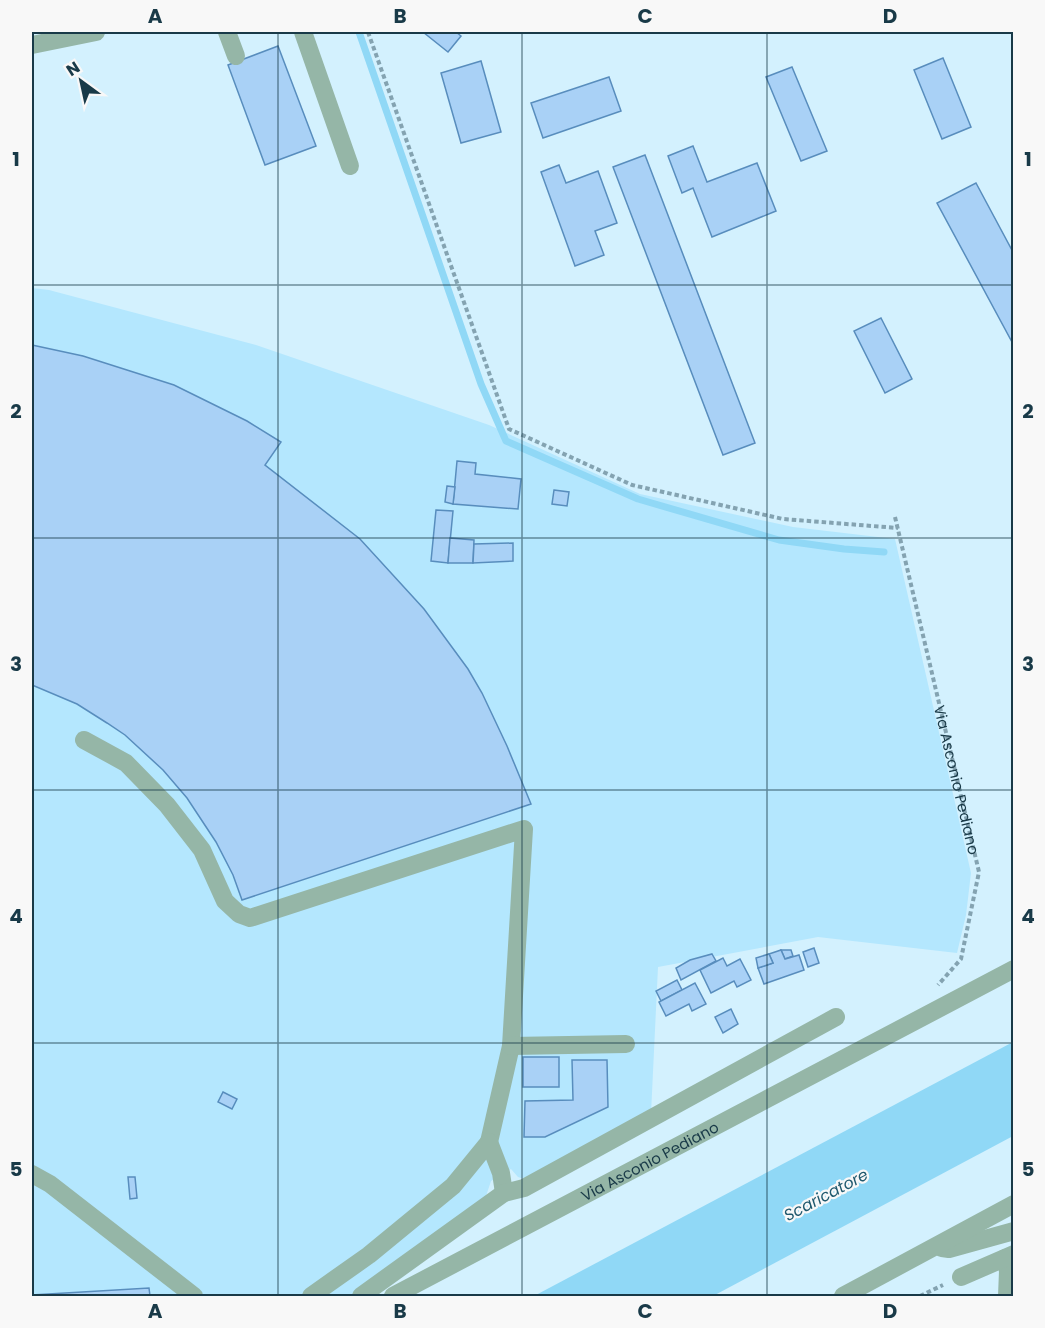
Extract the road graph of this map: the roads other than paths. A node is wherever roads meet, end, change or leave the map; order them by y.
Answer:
1 (96, 32) edge
2 (227, 32) edge
3 (303, 32) edge
4 (32, 45) edge
5 (236, 56) dead end
6 (350, 166) dead end
7 (84, 740) dead end
8 (1014, 969) edge
9 (836, 1017) dead end
10 (626, 1044) dead end
11 (511, 1046) junction
12 (489, 1142) junction
13 (32, 1174) edge
14 (504, 1193) junction
15 (1014, 1204) edge
16 (1014, 1231) edge
17 (934, 1246) junction
18 (1009, 1256) edge
19 (962, 1277) road end
20 (194, 1296) edge
21 (311, 1296) edge
22 (361, 1296) edge
23 (393, 1296) edge
24 (843, 1296) edge
25 (1008, 1296) edge

1 - 4 street
2 - 5 street
3 - 6 street
7 - 11 street
8 - 23 street, Via Asconio Pediano
9 - 14 street
10 - 11 street
11 - 12 street
12 - 14 street
12 - 21 street
13 - 20 street
14 - 22 street
15 - 17 street
16 - 17 street
17 - 24 street
18 - 19 street
18 - 25 street

